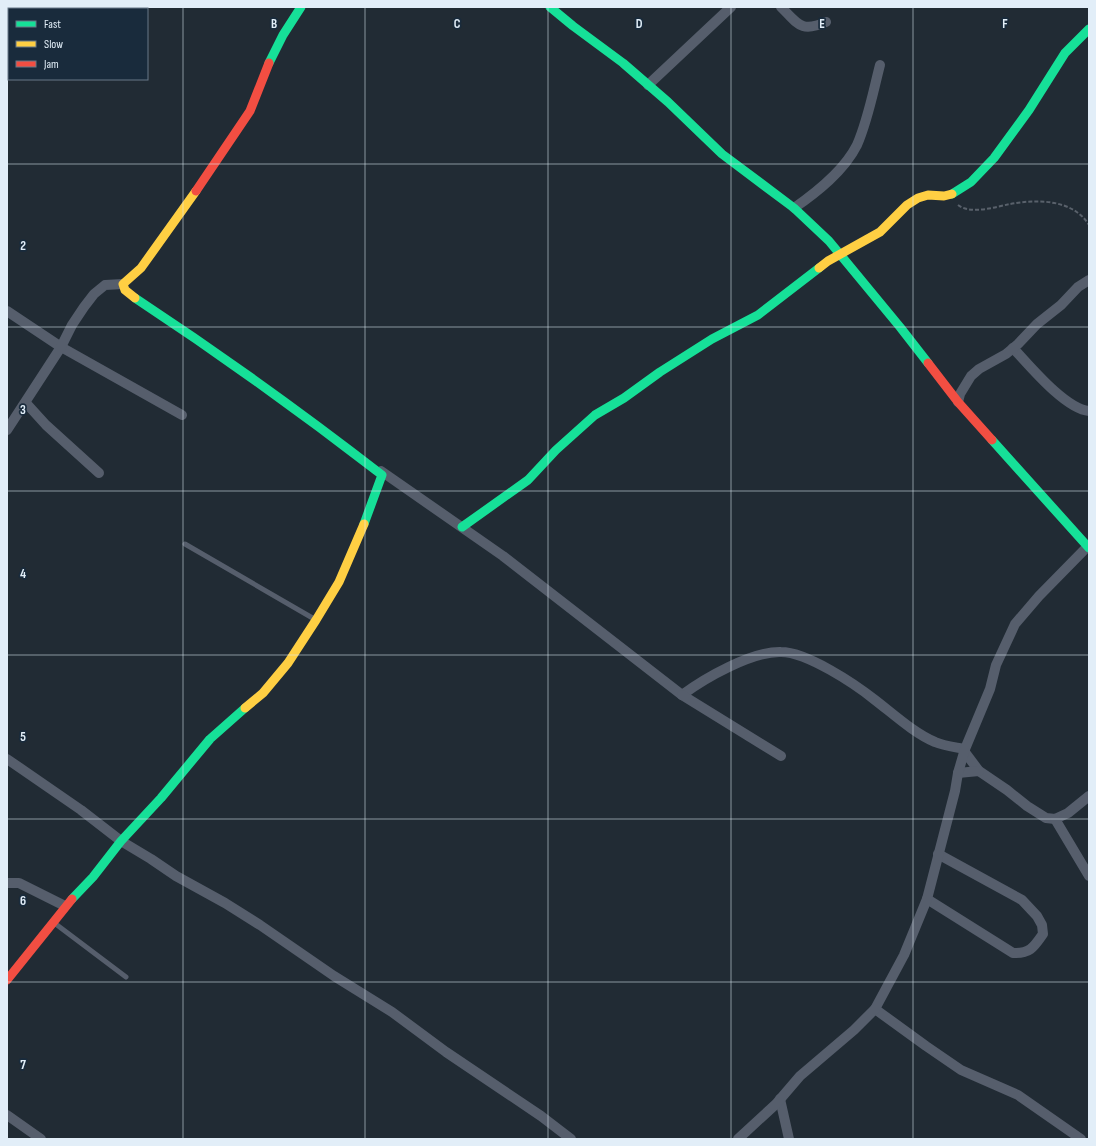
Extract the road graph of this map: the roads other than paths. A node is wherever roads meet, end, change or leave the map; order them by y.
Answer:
1 (301, 7) edge
2 (550, 7) edge
3 (731, 7) edge
4 (781, 7) edge
5 (826, 22) dead end
6 (1089, 29) edge
7 (880, 65) dead end
8 (648, 85) junction
9 (794, 208) junction
10 (841, 254) junction
11 (1089, 280) edge
12 (123, 284) junction
13 (7, 311) edge
14 (61, 347) junction
15 (1013, 348) junction
16 (958, 402) junction
17 (26, 403) junction
18 (1089, 411) edge
19 (182, 415) dead end
20 (7, 430) edge
21 (98, 473) dead end
22 (382, 475) junction
23 (462, 527) junction
24 (185, 544) dead end
25 (1089, 546) edge
26 (316, 620) junction
27 (682, 695) junction
28 (964, 750) junction
29 (781, 756) dead end
30 (7, 759) edge
31 (979, 771) junction
32 (958, 773) junction
33 (1089, 796) edge
34 (1055, 819) junction
35 (121, 841) junction
36 (938, 854) junction
37 (1089, 876) edge
38 (7, 883) edge
39 (927, 899) junction
40 (65, 906) junction
41 (53, 922) junction
42 (126, 977) dead end
43 (7, 980) edge
44 (875, 1009) junction
45 (780, 1099) junction
46 (7, 1114) edge
47 (41, 1139) edge
48 (570, 1139) edge
49 (738, 1139) edge
50 (789, 1139) edge
51 (1081, 1139) edge

1 - 12 street
2 - 8 street
3 - 8 street
4 - 5 street
6 - 10 street
7 - 9 street
8 - 9 street
9 - 10 street
10 - 16 street
10 - 23 street
11 - 15 street
12 - 14 street
12 - 22 street
13 - 14 street
14 - 17 street
14 - 19 street
15 - 16 street
15 - 18 street
16 - 25 street
17 - 20 street
17 - 21 street
22 - 23 street
22 - 26 street
23 - 27 street
24 - 26 lane
25 - 28 street
26 - 35 street
27 - 28 street
27 - 29 street
28 - 31 street
28 - 32 street
30 - 35 street
31 - 32 street
31 - 34 street
32 - 36 street
33 - 34 street
34 - 37 street
35 - 40 street
35 - 48 street
36 - 39 street
36 - 39 street
38 - 40 street
39 - 44 street
40 - 41 street
41 - 42 lane
41 - 43 street
44 - 45 street
44 - 51 street
45 - 49 street
45 - 50 street
46 - 47 street

